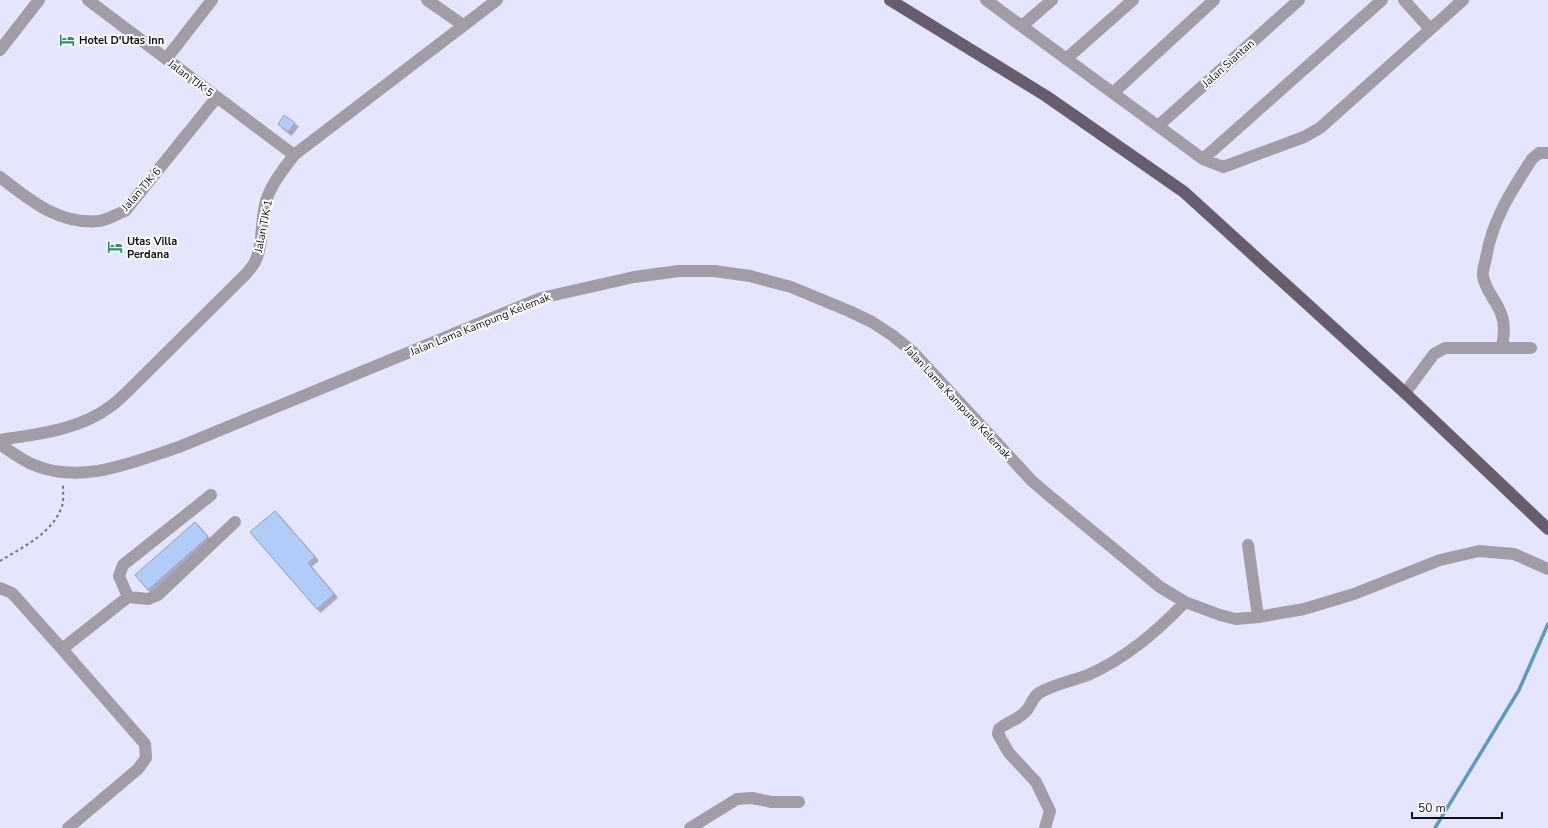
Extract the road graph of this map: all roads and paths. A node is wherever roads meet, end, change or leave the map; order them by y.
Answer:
1 (39, 0) edge
2 (88, 0) edge
3 (212, 0) edge
4 (427, 0) edge
5 (497, 0) edge
6 (890, 0) edge
7 (986, 0) edge
8 (1052, 0) edge
9 (1133, 0) edge
10 (1214, 0) edge
11 (1299, 0) edge
12 (1382, 0) edge
13 (1404, 0) edge
14 (1464, 0) edge
15 (463, 25) junction
16 (1022, 26) junction
17 (1430, 29) junction
18 (2, 43) edge
19 (166, 59) junction
20 (1066, 59) junction
21 (1113, 93) junction
22 (217, 97) junction
23 (1158, 126) junction
24 (1548, 153) edge
25 (294, 155) junction
26 (1203, 159) junction
27 (0, 177) edge
28 (1502, 348) junction
29 (1531, 348) dead end
30 (1405, 393) junction
31 (0, 440) edge
32 (0, 444) edge
33 (64, 471) junction
34 (211, 495) dead end
35 (235, 522) dead end
36 (1548, 529) edge
37 (1248, 545) dead end
38 (0, 561) edge
39 (1548, 569) edge
40 (0, 588) edge
41 (128, 597) junction
42 (1185, 602) junction
43 (1258, 617) junction
44 (62, 649) junction
45 (799, 802) dead end
46 (68, 828) edge
47 (690, 828) edge
48 (1045, 828) edge

1 - 18 street
2 - 19 street, Jalan TJK 5
3 - 19 street
4 - 15 street
5 - 15 street, Jalan TJK 1
6 - 30 main road
7 - 16 street
8 - 16 street
9 - 20 street
10 - 21 street
11 - 23 street, Jalan Siantan
12 - 26 street
13 - 17 street
14 - 17 street
15 - 25 street, Jalan TJK 1
16 - 20 street
17 - 26 street
19 - 22 street, Jalan TJK 5
20 - 21 street
21 - 23 street
22 - 25 street, Jalan TJK 5
22 - 27 street, Jalan TJK 6
23 - 26 street
24 - 28 street
25 - 31 street, Jalan TJK 1
28 - 29 street
28 - 30 street
30 - 36 main road
32 - 33 street, Jalan Lama Kampung Kelemak
33 - 38 path
33 - 42 street, Jalan Lama Kampung Kelemak
34 - 41 street
35 - 41 street
37 - 43 street
39 - 43 street, Jalan Lama Kampung Kelemak
40 - 44 street
41 - 44 street
42 - 43 street, Jalan Lama Kampung Kelemak
42 - 48 street
44 - 46 street
45 - 47 street

